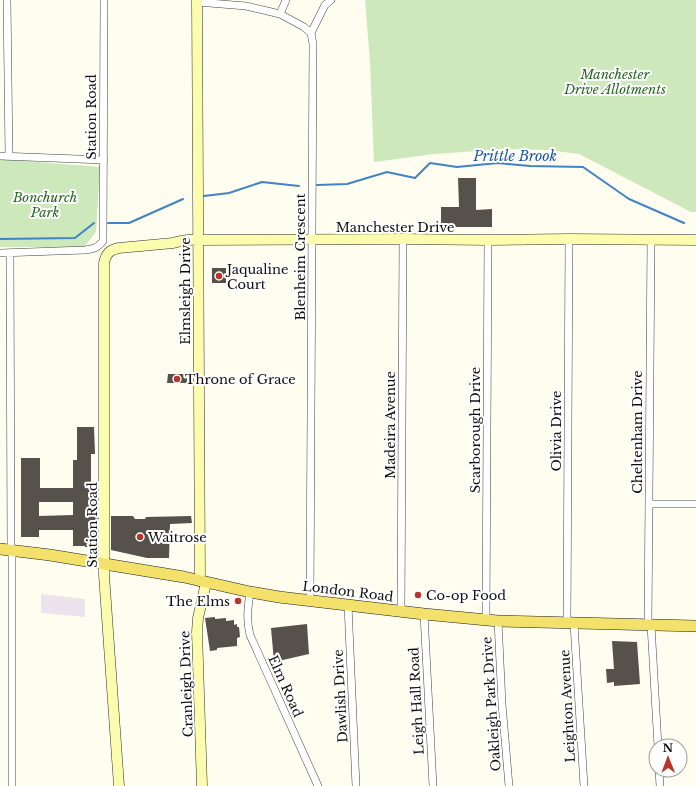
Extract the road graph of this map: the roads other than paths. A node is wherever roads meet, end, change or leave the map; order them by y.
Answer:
1 (7, 0) edge
2 (104, 0) edge
3 (286, 0) edge
4 (330, 0) edge
5 (197, 1) edge
6 (280, 14) junction
7 (311, 33) junction
8 (0, 156) edge
9 (9, 156) junction
10 (104, 160) junction
11 (403, 239) junction
12 (569, 239) junction
13 (198, 240) junction
14 (312, 240) junction
15 (488, 240) junction
16 (651, 240) junction
17 (696, 240) edge
18 (0, 253) edge
19 (10, 253) junction
20 (104, 263) joint
21 (649, 504) junction
22 (696, 504) edge
23 (8, 550) edge
24 (104, 564) junction
25 (203, 582) junction
26 (250, 592) junction
27 (310, 600) junction
28 (348, 605) junction
29 (401, 611) junction
30 (424, 614) junction
31 (486, 621) junction
32 (498, 621) junction
33 (570, 623) junction
34 (649, 625) junction
35 (696, 626) edge
36 (657, 738) edge
37 (12, 786) edge
38 (119, 786) edge
39 (202, 786) edge
40 (318, 786) edge
41 (356, 786) edge
42 (433, 786) edge
43 (509, 786) edge
44 (584, 786) edge

1 - 9 street
2 - 10 street, Station Road
3 - 6 street
4 - 7 street
5 - 6 street
5 - 13 street, Elmsleigh Drive
6 - 7 street
7 - 14 street, Blenheim Crescent
8 - 9 street
9 - 10 street
10 - 19 street, Station Road
11 - 14 street, Manchester Drive
11 - 15 street, Manchester Drive
11 - 29 street, Madeira Avenue
12 - 15 street, Manchester Drive
12 - 16 street, Manchester Drive
12 - 33 street, Olivia Drive
13 - 14 street, Manchester Drive
13 - 20 street, Manchester Drive
13 - 25 street, Elmsleigh Drive
14 - 27 street, Blenheim Crescent
15 - 31 street, Scarborough Drive
16 - 17 street, Manchester Drive
16 - 21 street, Cheltenham Drive
18 - 19 street
19 - 23 street
20 - 24 street, Station Road
21 - 22 street
21 - 34 street, Cheltenham Drive
23 - 24 main road, London Road
23 - 37 street
24 - 25 main road, London Road
24 - 38 street, Station Road
25 - 26 main road, London Road
25 - 39 street, Cranleigh Drive
26 - 27 main road, London Road
26 - 40 street, Elm Road
27 - 28 main road, London Road
28 - 29 main road, London Road
28 - 41 street, Dawlish Drive
29 - 30 main road, London Road
30 - 31 main road, London Road
30 - 42 street, Leigh Hall Road
31 - 32 main road, London Road
32 - 33 main road, London Road
32 - 43 street, Oakleigh Park Drive
33 - 34 main road, London Road
33 - 44 street, Leighton Avenue
34 - 35 main road, London Road
34 - 36 street, Cheltenham Drive

